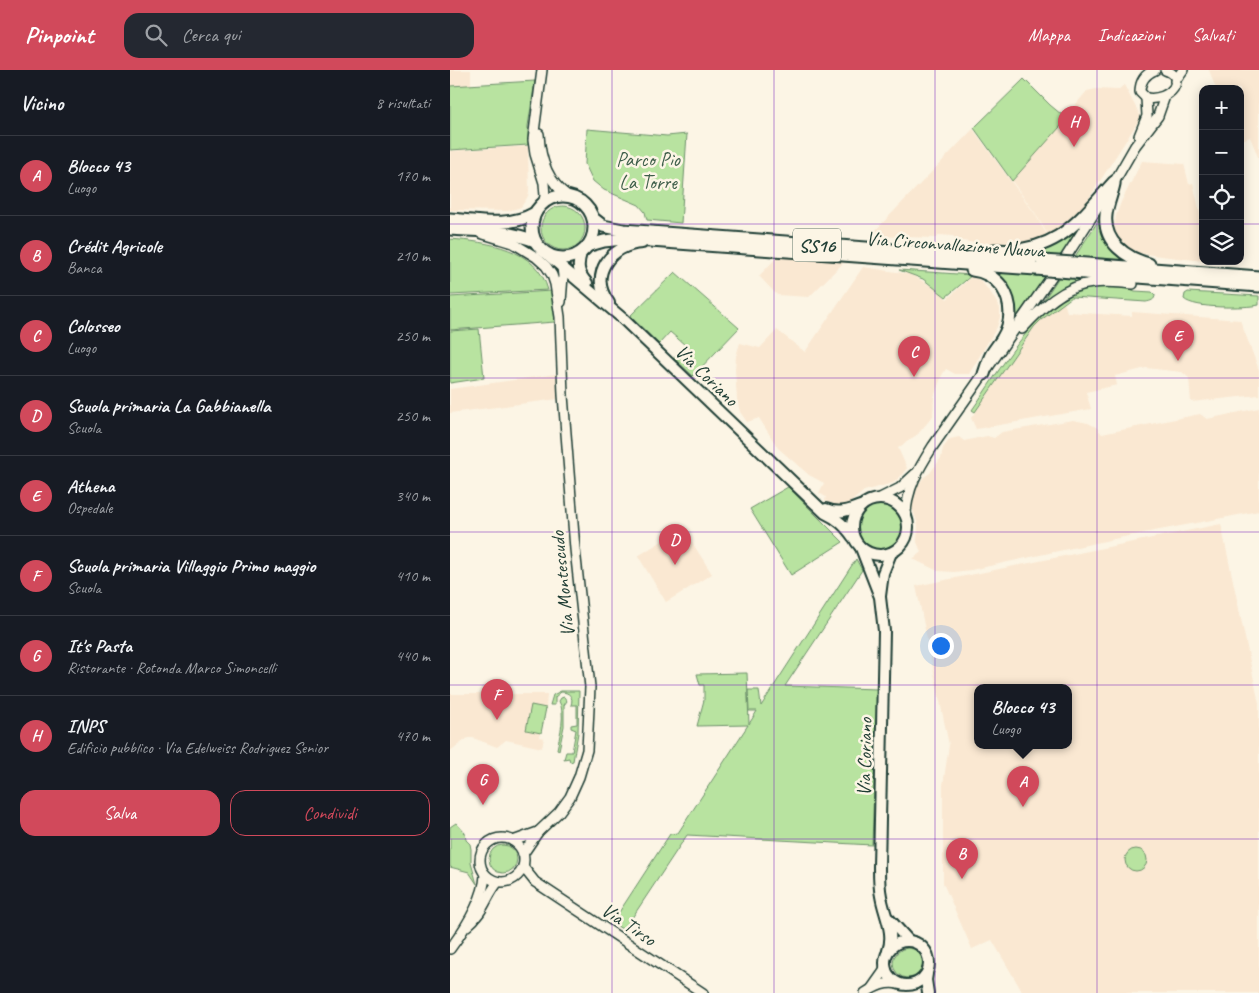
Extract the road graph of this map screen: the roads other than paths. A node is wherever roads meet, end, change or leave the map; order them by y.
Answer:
1 (542, 70) edge
2 (1155, 70) edge
3 (1182, 70) edge
4 (1173, 73) edge
5 (1165, 96) junction
6 (1146, 98) junction
7 (537, 114) junction
8 (1135, 146) junction
9 (1114, 182) junction
10 (568, 196) junction
11 (539, 208) junction
12 (450, 219) edge
13 (594, 219) junction
14 (450, 229) edge
15 (472, 231) junction
16 (535, 241) junction
17 (669, 242) junction
18 (855, 248) junction
19 (585, 249) junction
20 (549, 256) junction
21 (864, 256) junction
22 (1070, 264) junction
23 (1039, 265) junction
24 (562, 268) junction
25 (1170, 270) junction
26 (1052, 276) dead end
27 (1259, 276) edge
28 (1133, 284) joint
29 (1259, 286) edge
30 (1259, 293) edge
31 (604, 303) junction
32 (615, 312) junction
33 (560, 317) junction
34 (999, 353) junction
35 (984, 374) junction
36 (917, 472) junction
37 (878, 499) junction
38 (818, 505) junction
39 (863, 505) junction
40 (906, 517) junction
41 (853, 537) junction
42 (861, 548) junction
43 (891, 554) junction
44 (880, 597) junction
45 (538, 832) junction
46 (513, 841) junction
47 (523, 854) junction
48 (523, 867) junction
49 (485, 875) junction
50 (514, 879) junction
51 (498, 882) junction
52 (535, 882) junction
53 (886, 916) junction
54 (465, 928) junction
55 (908, 940) junction
56 (450, 949) edge
57 (888, 951) junction
58 (885, 966) junction
59 (927, 974) junction
60 (904, 985) junction
61 (869, 991) edge
62 (703, 993) edge
63 (921, 993) edge
64 (928, 993) edge

1 - 7 street
2 - 6 street
3 - 4 street
4 - 5 street
5 - 6 street
5 - 8 street
6 - 8 street
7 - 10 street
7 - 11 street
8 - 9 street
9 - 18 main road
9 - 22 street
9 - 25 main road
10 - 11 main road
10 - 13 main road, Via Circonvallazione Nuova / SS16
11 - 12 main road
11 - 16 main road
13 - 18 main road, Via Circonvallazione Nuova / SS16
13 - 19 main road
14 - 15 main road
15 - 16 main road
15 - 33 street, Via Montescudo
16 - 20 main road
17 - 19 main road, Via Circonvallazione Nuova / SS16
17 - 21 main road, Via Circonvallazione Nuova / SS16
17 - 32 main road, Via Coriano
18 - 23 main road, Via Circonvallazione Nuova / SS16
19 - 20 main road, Via Circonvallazione Nuova / SS16
19 - 31 main road, Via Coriano
20 - 24 main road, Via Coriano
21 - 23 main road, Via Circonvallazione Nuova / SS16
21 - 35 main road
22 - 23 main road, Via Circonvallazione Nuova / SS16, bridge
22 - 25 main road, Via Circonvallazione Nuova / SS16
22 - 29 main road, Via Circonvallazione Nuova / SS16
24 - 31 main road, Via Coriano
24 - 33 street, Via Montescudo
25 - 27 main road, Via Circonvallazione Nuova / SS16
26 - 34 street
28 - 30 main road
28 - 34 street
31 - 32 main road, Via Coriano
32 - 38 main road, Via Coriano
33 - 45 street, Via Montescudo
34 - 35 street
35 - 36 street
36 - 37 street
36 - 40 street
37 - 39 main road
37 - 40 main road
38 - 39 main road, Via Coriano
38 - 41 main road, Via Coriano
39 - 41 main road
40 - 43 main road
41 - 42 main road
42 - 43 main road
42 - 44 main road, Via Coriano
43 - 44 main road, Via Coriano
44 - 53 main road, Via Coriano
45 - 46 street, Via Montescudo
45 - 47 street, Via Montescudo
46 - 47 street
46 - 49 street
47 - 48 street
48 - 50 street
48 - 52 street, Via Tirso
49 - 51 street
49 - 54 street
50 - 51 street
50 - 52 street, Via Tirso
51 - 54 street
52 - 62 street, Via Tirso
53 - 55 main road
53 - 57 main road, Via Coriano
54 - 56 street
55 - 57 main road
55 - 59 main road
57 - 58 main road
58 - 60 main road
58 - 61 street
59 - 60 main road
59 - 64 main road
60 - 61 street
60 - 63 main road

